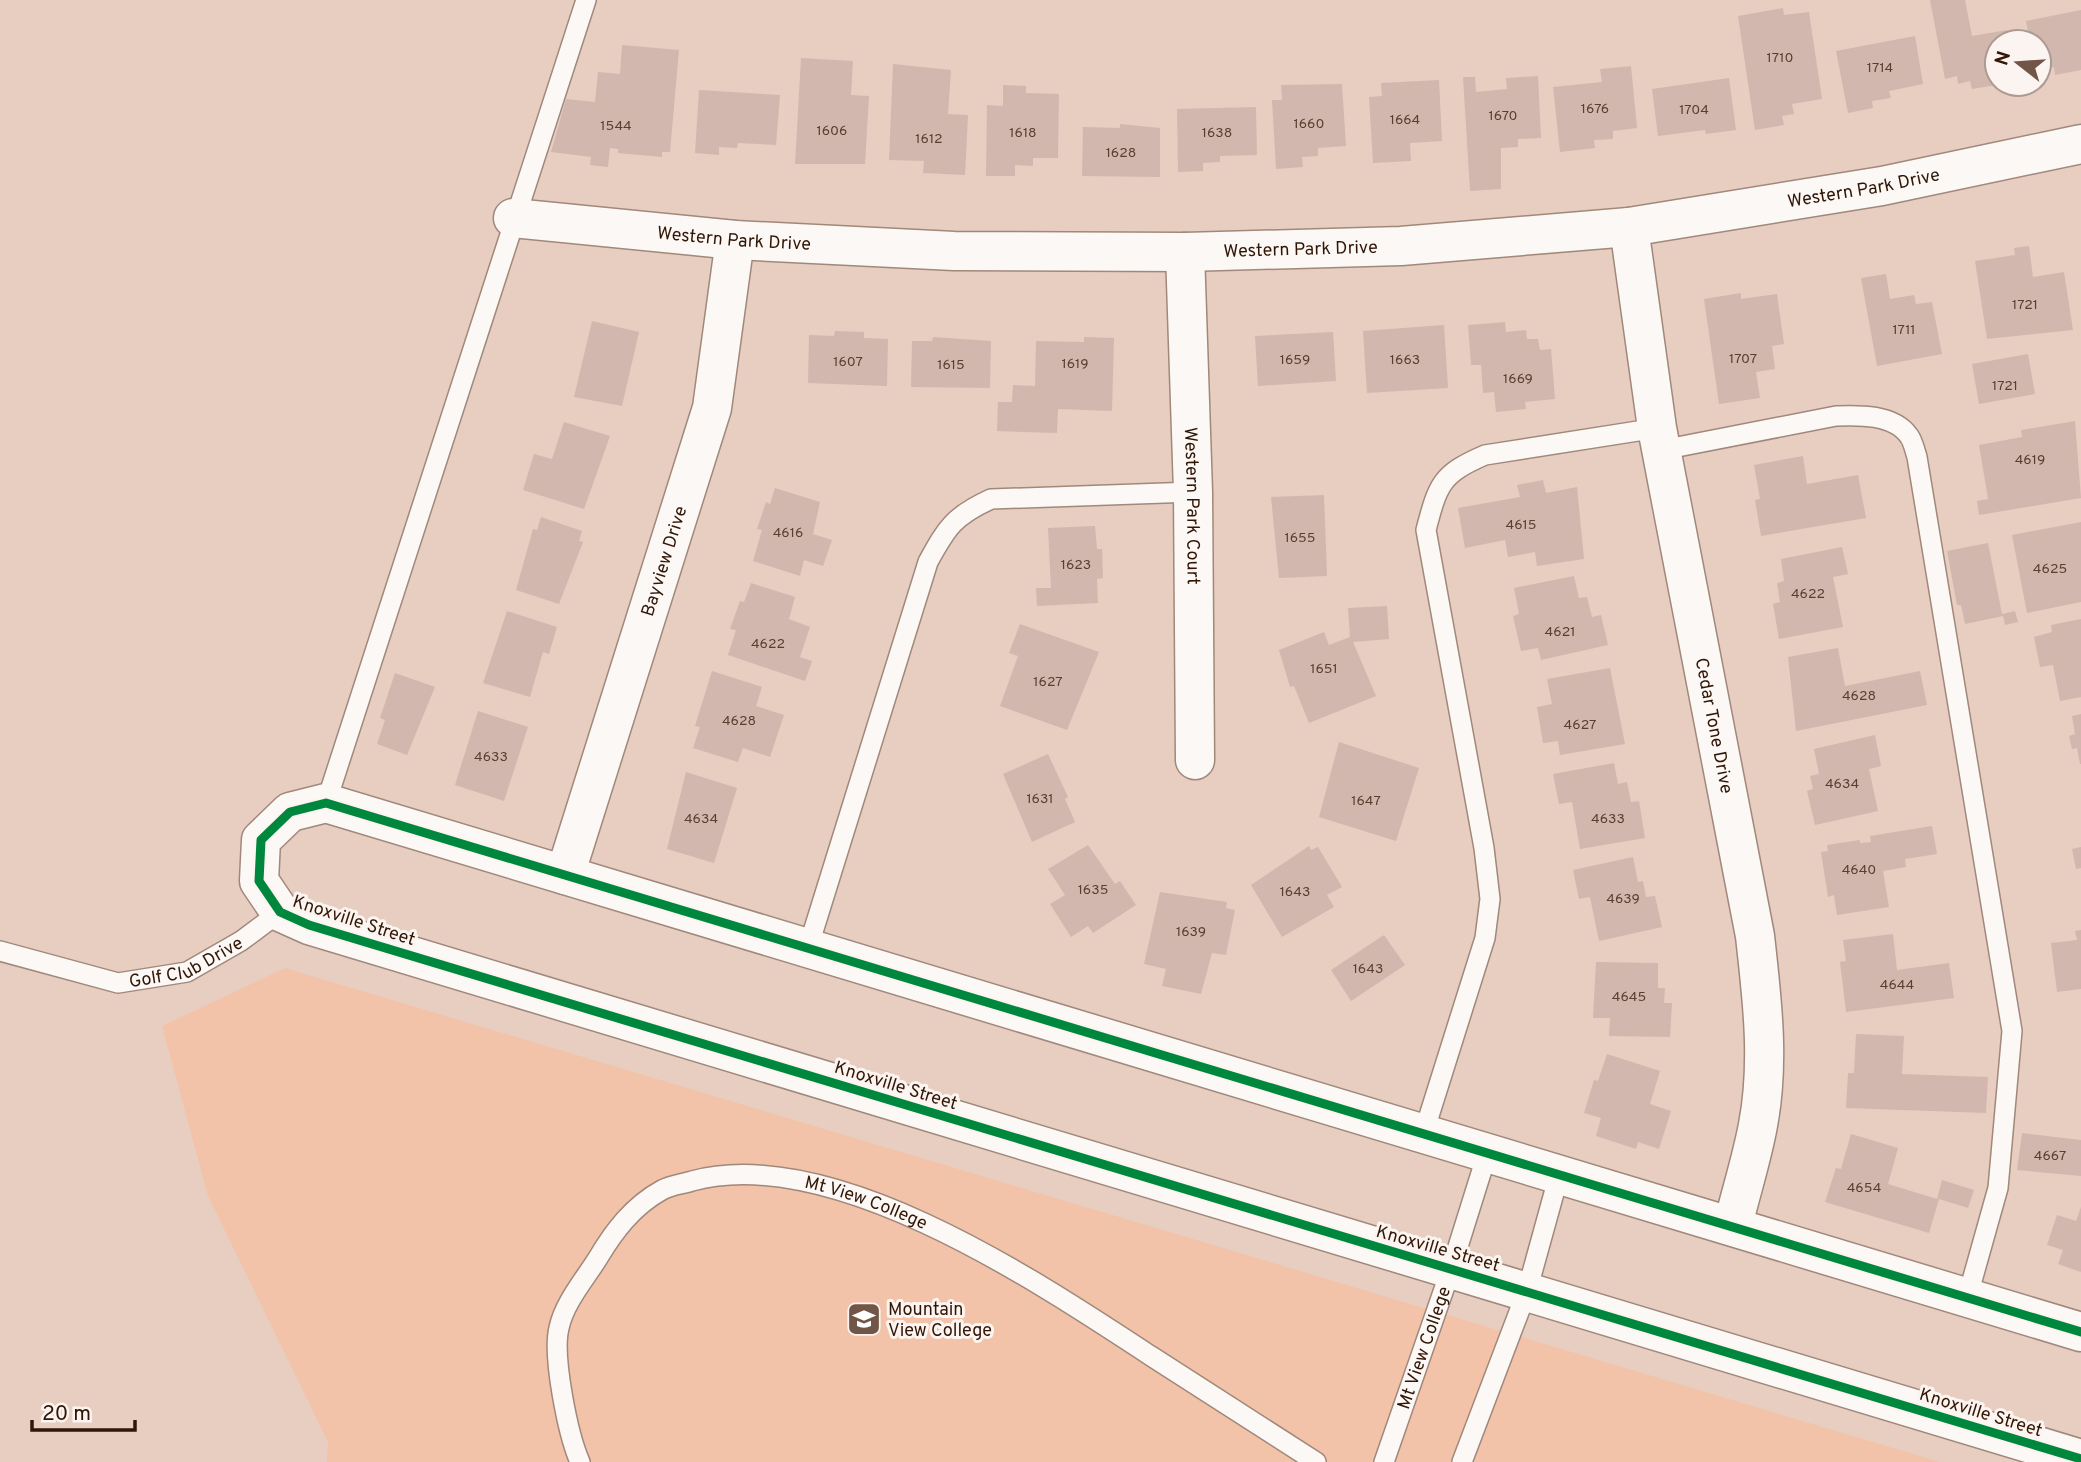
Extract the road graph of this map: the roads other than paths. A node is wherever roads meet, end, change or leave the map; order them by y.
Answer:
1 (586, 0) edge
2 (2081, 144) edge
3 (513, 218) junction
4 (1629, 227) junction
5 (735, 240) junction
6 (1185, 252) junction
7 (1660, 439) junction
8 (1193, 492) junction
9 (1195, 760) dead end
10 (326, 803) junction
11 (565, 875) junction
12 (280, 912) junction
13 (808, 948) junction
14 (0, 951) edge
15 (1423, 1135) junction
16 (1486, 1154) junction
17 (1559, 1175) junction
18 (1733, 1225) junction
19 (1451, 1269) junction
20 (1527, 1290) junction
21 (1968, 1295) junction
22 (2081, 1332) edge
23 (2081, 1459) edge
24 (580, 1462) edge
25 (1316, 1462) edge
26 (1384, 1462) edge
27 (1462, 1462) edge

1 - 3 lane
2 - 4 street, Western Park Drive
3 - 5 street, Western Park Drive
3 - 10 lane
4 - 6 street, Western Park Drive
4 - 7 street, Cedar Tone Drive
5 - 6 street, Western Park Drive
5 - 11 street, Bayview Drive
6 - 8 street, Western Park Court
7 - 15 lane
7 - 18 street, Cedar Tone Drive
7 - 21 lane
8 - 9 street, Western Park Court
8 - 13 lane
10 - 11 street, Knoxville Street
10 - 12 street, Knoxville Street
11 - 13 street, Knoxville Street
12 - 14 lane, Golf Club Drive
12 - 19 street, Knoxville Street
13 - 15 street, Knoxville Street
15 - 16 street, Knoxville Street
16 - 17 street, Knoxville Street
16 - 19 lane, Mt View College
17 - 18 street, Knoxville Street
17 - 20 lane
18 - 21 street, Knoxville Street
19 - 20 street, Knoxville Street
19 - 26 lane, Mt View College
20 - 23 street, Knoxville Street
20 - 27 lane
21 - 22 street, Knoxville Street
24 - 25 lane, Mt View College

